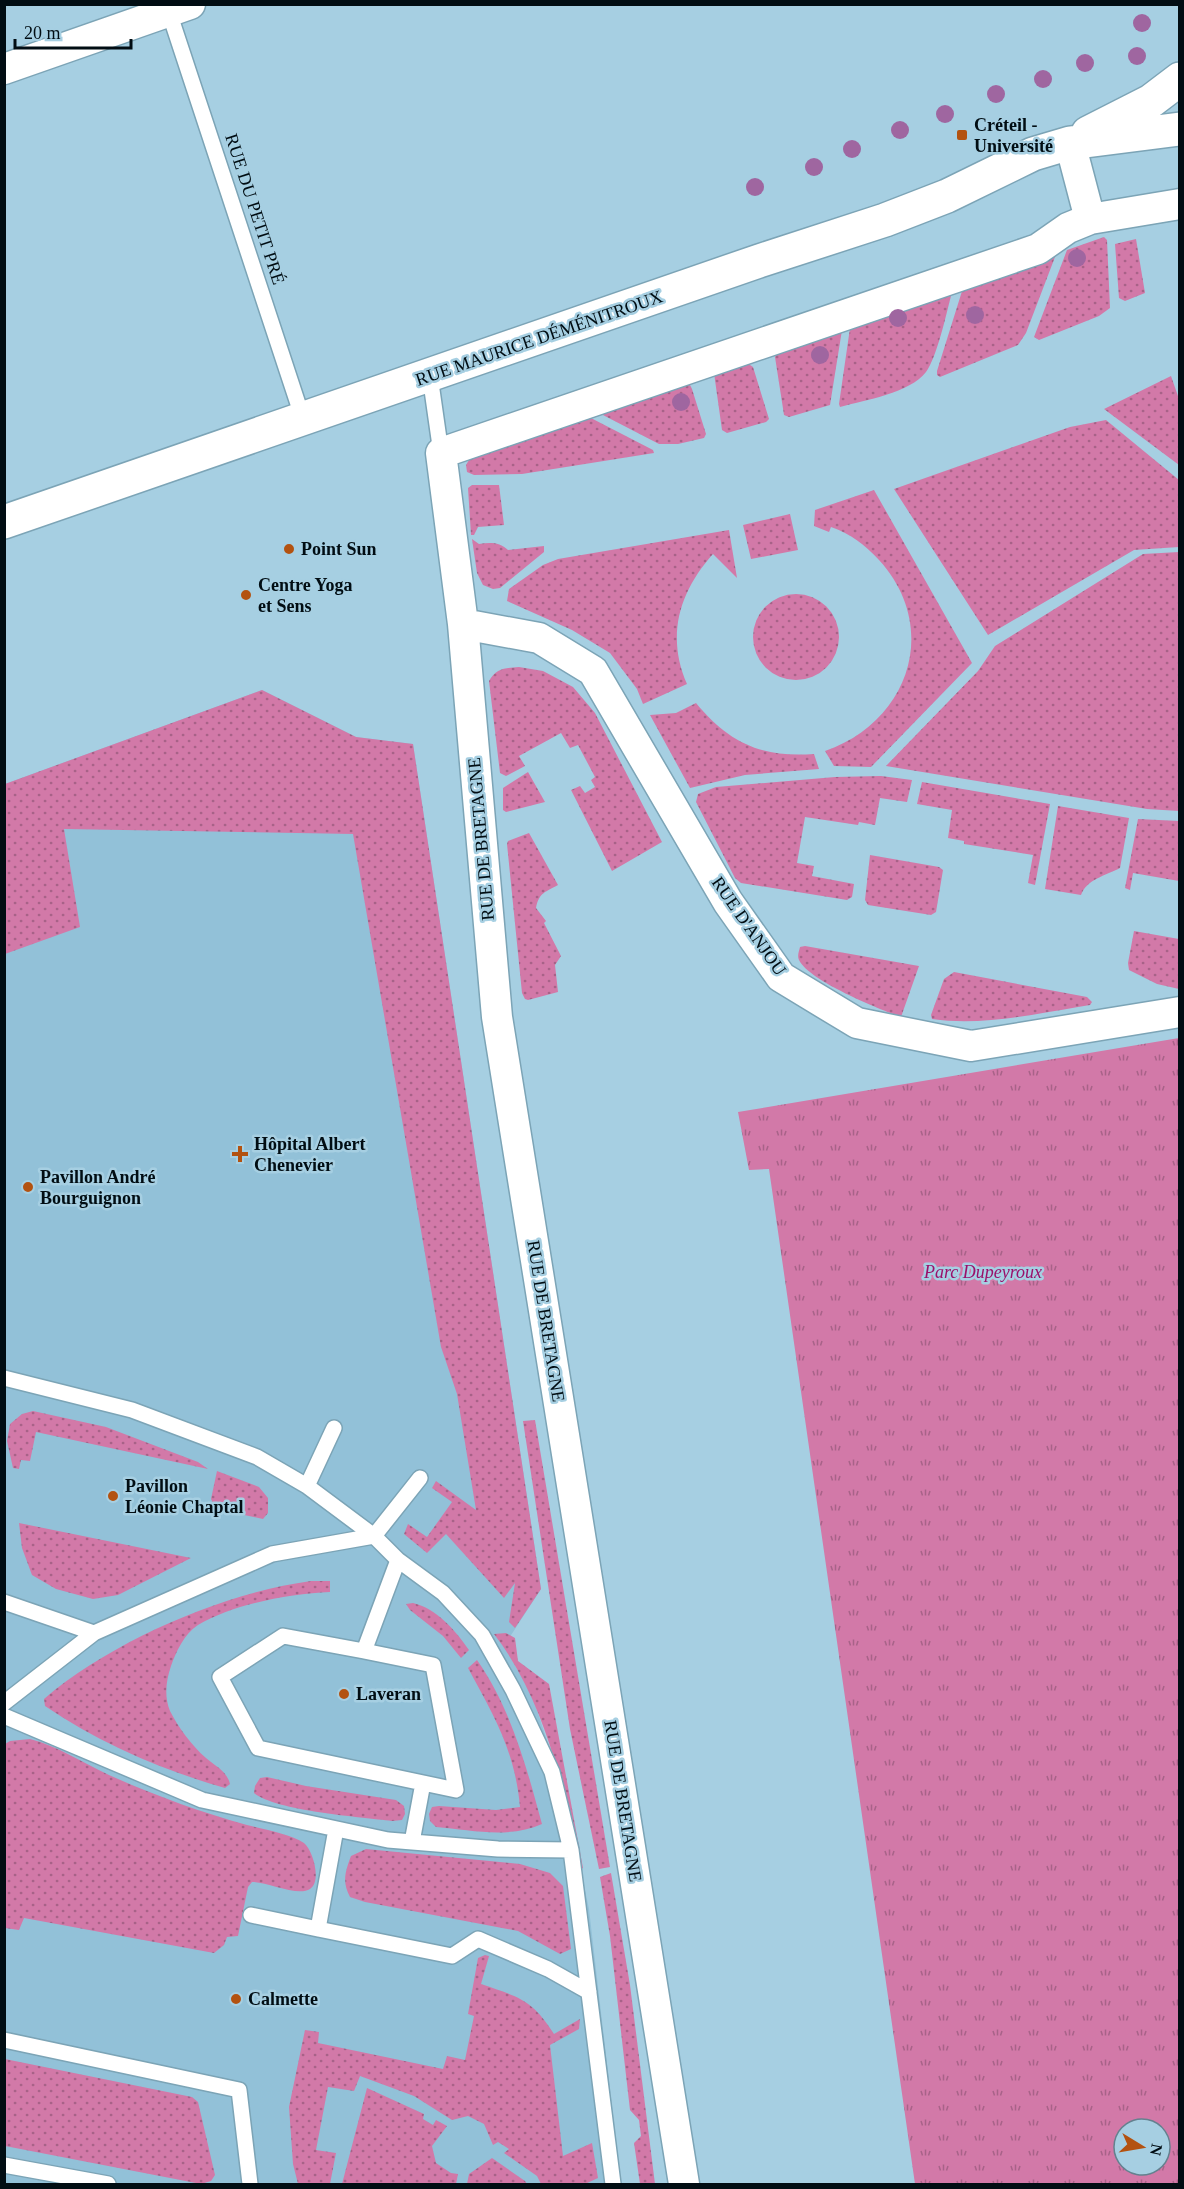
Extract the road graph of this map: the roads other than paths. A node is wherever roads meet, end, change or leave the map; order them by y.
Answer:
1 (179, 8) edge
2 (4, 69) edge
3 (1179, 79) edge
4 (1179, 129) edge
5 (1070, 143) junction
6 (1179, 204) edge
7 (1090, 219) junction
8 (430, 376) junction
9 (303, 419) junction
10 (441, 453) junction
11 (4, 522) edge
12 (463, 624) junction
13 (1179, 1012) edge
14 (4, 1378) edge
15 (334, 1428) dead end
16 (420, 1478) dead end
17 (307, 1486) junction
18 (374, 1536) junction
19 (398, 1560) junction
20 (4, 1602) edge
21 (94, 1634) junction
22 (364, 1651) junction
23 (4, 1703) edge
24 (4, 1716) edge
25 (423, 1783) junction
26 (336, 1829) junction
27 (412, 1842) junction
28 (571, 1850) junction
29 (251, 1916) dead end
30 (318, 1929) junction
31 (589, 1992) junction
32 (4, 2040) edge
33 (4, 2165) edge
34 (108, 2184) edge
35 (250, 2184) edge
36 (613, 2184) edge
37 (684, 2184) edge

1 - 2 street
1 - 9 lane, RUE DU PETIT PRÉ
3 - 5 street, RUE MAURICE DÉMÉNITROUX
4 - 5 street, RUE MAURICE DÉMÉNITROUX
5 - 7 street
5 - 8 street, RUE MAURICE DÉMÉNITROUX
6 - 7 street
7 - 10 street
8 - 9 street, RUE MAURICE DÉMÉNITROUX
8 - 10 lane
9 - 11 street, RUE MAURICE DÉMÉNITROUX
10 - 12 street, RUE DE BRETAGNE
12 - 13 street, RUE D'ANJOU
12 - 37 street, RUE DE BRETAGNE
14 - 17 lane
15 - 17 lane
16 - 18 lane
17 - 18 lane
18 - 19 lane
18 - 21 lane
19 - 22 lane
19 - 28 lane
20 - 21 lane
21 - 23 lane
22 - 25 lane
22 - 25 lane
24 - 26 lane
25 - 27 lane
26 - 27 lane
26 - 30 lane
27 - 28 lane
28 - 31 lane
29 - 30 lane
30 - 31 lane
31 - 36 lane
32 - 35 lane
33 - 34 lane

